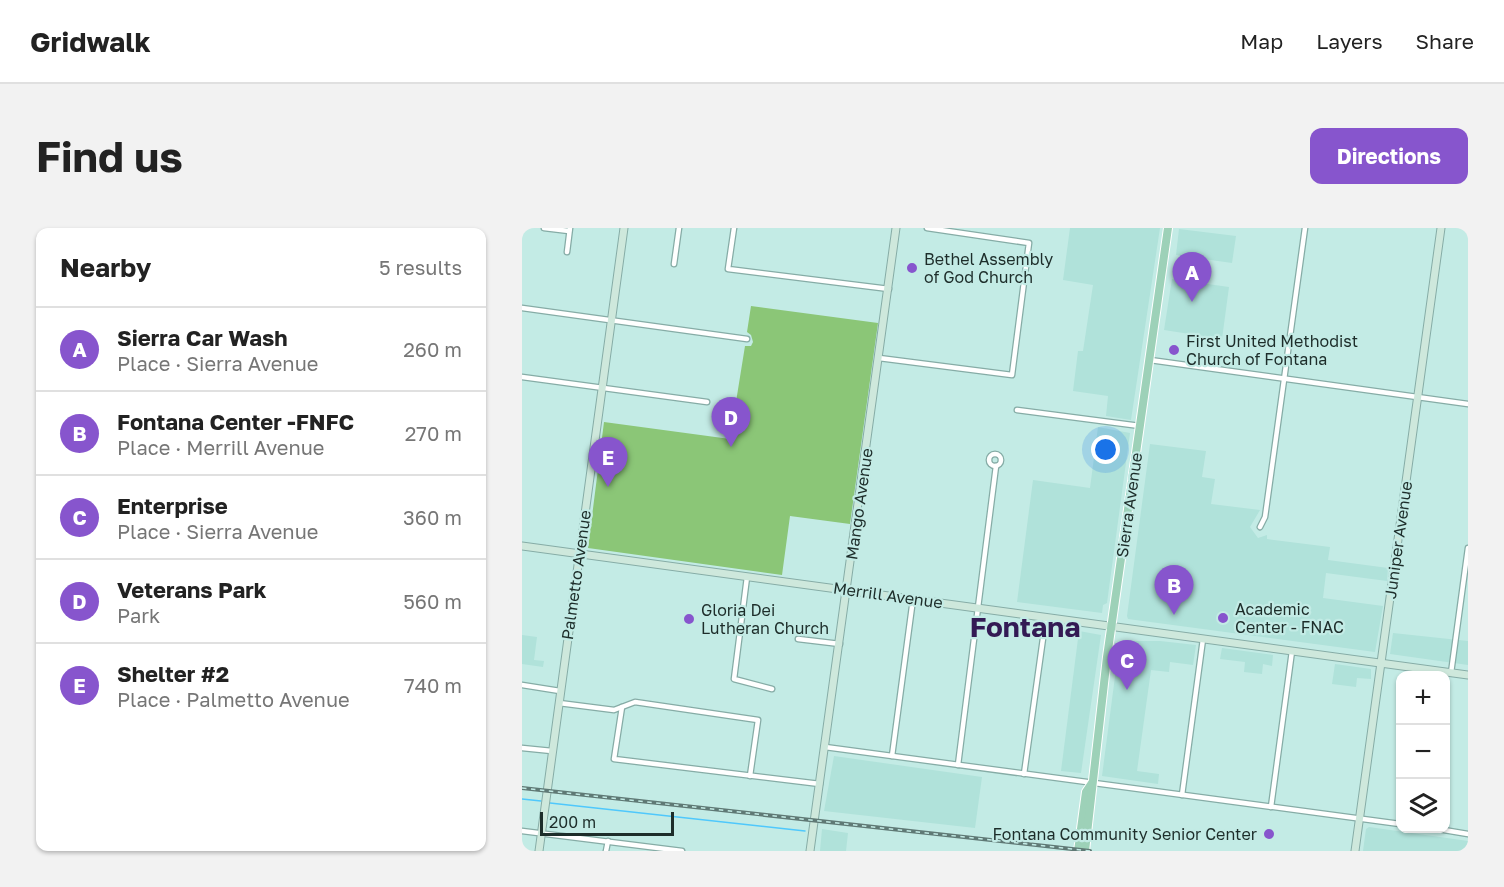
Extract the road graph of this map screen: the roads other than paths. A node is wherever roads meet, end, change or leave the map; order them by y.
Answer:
1 (544, 228) edge
2 (624, 228) edge
3 (679, 228) edge
4 (734, 228) edge
5 (896, 228) edge
6 (927, 228) edge
7 (1168, 228) edge
8 (1305, 228) edge
9 (1441, 228) edge
10 (569, 230) edge
11 (567, 252) dead end
12 (674, 264) dead end
13 (889, 289) junction
14 (522, 308) edge
15 (610, 320) junction
16 (747, 339) dead end
17 (879, 358) junction
18 (1149, 360) junction
19 (522, 377) edge
20 (1284, 378) junction
21 (601, 387) junction
22 (1418, 397) junction
23 (707, 402) dead end
24 (1468, 404) edge
25 (1017, 410) dead end
26 (1140, 426) junction
27 (996, 466) dead end
28 (1260, 527) dead end
29 (522, 546) edge
30 (1468, 548) edge
31 (578, 554) junction
32 (747, 577) junction
33 (848, 589) junction
34 (913, 599) junction
35 (978, 608) junction
36 (1046, 617) junction
37 (1112, 627) junction
38 (798, 639) dead end
39 (1203, 639) junction
40 (840, 644) junction
41 (1292, 651) junction
42 (1381, 663) junction
43 (1433, 671) edge
44 (1446, 671) edge
45 (1450, 673) edge
46 (1468, 675) edge
47 (522, 685) edge
48 (772, 689) dead end
49 (560, 691) junction
50 (559, 703) junction
51 (622, 707) junction
52 (825, 747) junction
53 (522, 748) edge
54 (552, 751) junction
55 (892, 756) junction
56 (958, 765) junction
57 (1024, 774) junction
58 (750, 776) junction
59 (1092, 783) junction
60 (820, 784) junction
61 (1182, 795) junction
62 (1271, 807) junction
63 (1358, 818) junction
64 (1396, 823) edge
65 (522, 831) edge
66 (1450, 831) edge
67 (542, 833) junction
68 (1468, 834) edge
69 (608, 841) junction
70 (675, 850) edge
71 (539, 851) edge
72 (606, 851) edge
73 (682, 851) edge
74 (810, 851) edge
75 (1078, 851) edge
76 (1085, 851) edge
77 (1354, 851) edge

1 - 10 street
2 - 15 street, Palmetto Avenue
3 - 12 street
4 - 13 street
5 - 13 street, Mango Avenue
6 - 17 street
7 - 18 main road, Sierra Avenue
8 - 20 street
9 - 22 street, Juniper Avenue
10 - 11 street
13 - 17 street, Mango Avenue
14 - 15 street
15 - 16 street
15 - 21 street, Palmetto Avenue
17 - 33 street, Mango Avenue
18 - 20 street
18 - 26 main road, Sierra Avenue
19 - 21 street
20 - 22 street
20 - 28 street
21 - 23 street
21 - 31 street, Palmetto Avenue
22 - 24 street
22 - 42 street, Juniper Avenue
25 - 26 street
26 - 37 main road, Sierra Avenue
27 - 35 street
29 - 31 street, Merrill Avenue
30 - 44 street
31 - 32 street, Merrill Avenue
31 - 49 street, Palmetto Avenue
32 - 33 street, Merrill Avenue
32 - 48 street
33 - 34 street, Merrill Avenue
33 - 40 street, Mango Avenue
34 - 35 street, Merrill Avenue
34 - 55 street
35 - 36 street, Merrill Avenue
35 - 56 street
36 - 37 street, Merrill Avenue
36 - 57 street
37 - 39 street, Merrill Avenue
37 - 59 main road, Sierra Avenue
38 - 40 street
39 - 41 street, Merrill Avenue
39 - 61 street
40 - 52 street, Mango Avenue
41 - 42 street, Merrill Avenue
41 - 62 street
42 - 43 street, Merrill Avenue
42 - 63 street, Juniper Avenue
45 - 46 street, Merrill Avenue
47 - 49 street
49 - 50 street, Palmetto Avenue
50 - 51 street
50 - 54 street, Palmetto Avenue
51 - 58 street
51 - 58 street
52 - 55 street
52 - 60 street, Mango Avenue
53 - 54 street
54 - 67 street, Palmetto Avenue
55 - 56 street
56 - 57 street
57 - 59 street
58 - 60 street
59 - 61 street
59 - 75 main road, Sierra Avenue
59 - 76 main road, Sierra Avenue
60 - 74 street, Mango Avenue
61 - 62 street
62 - 63 street
63 - 64 street
63 - 77 street, Juniper Avenue
65 - 67 street
66 - 68 street
67 - 69 street
67 - 71 street, Palmetto Avenue
69 - 70 street
69 - 72 street
70 - 73 street

